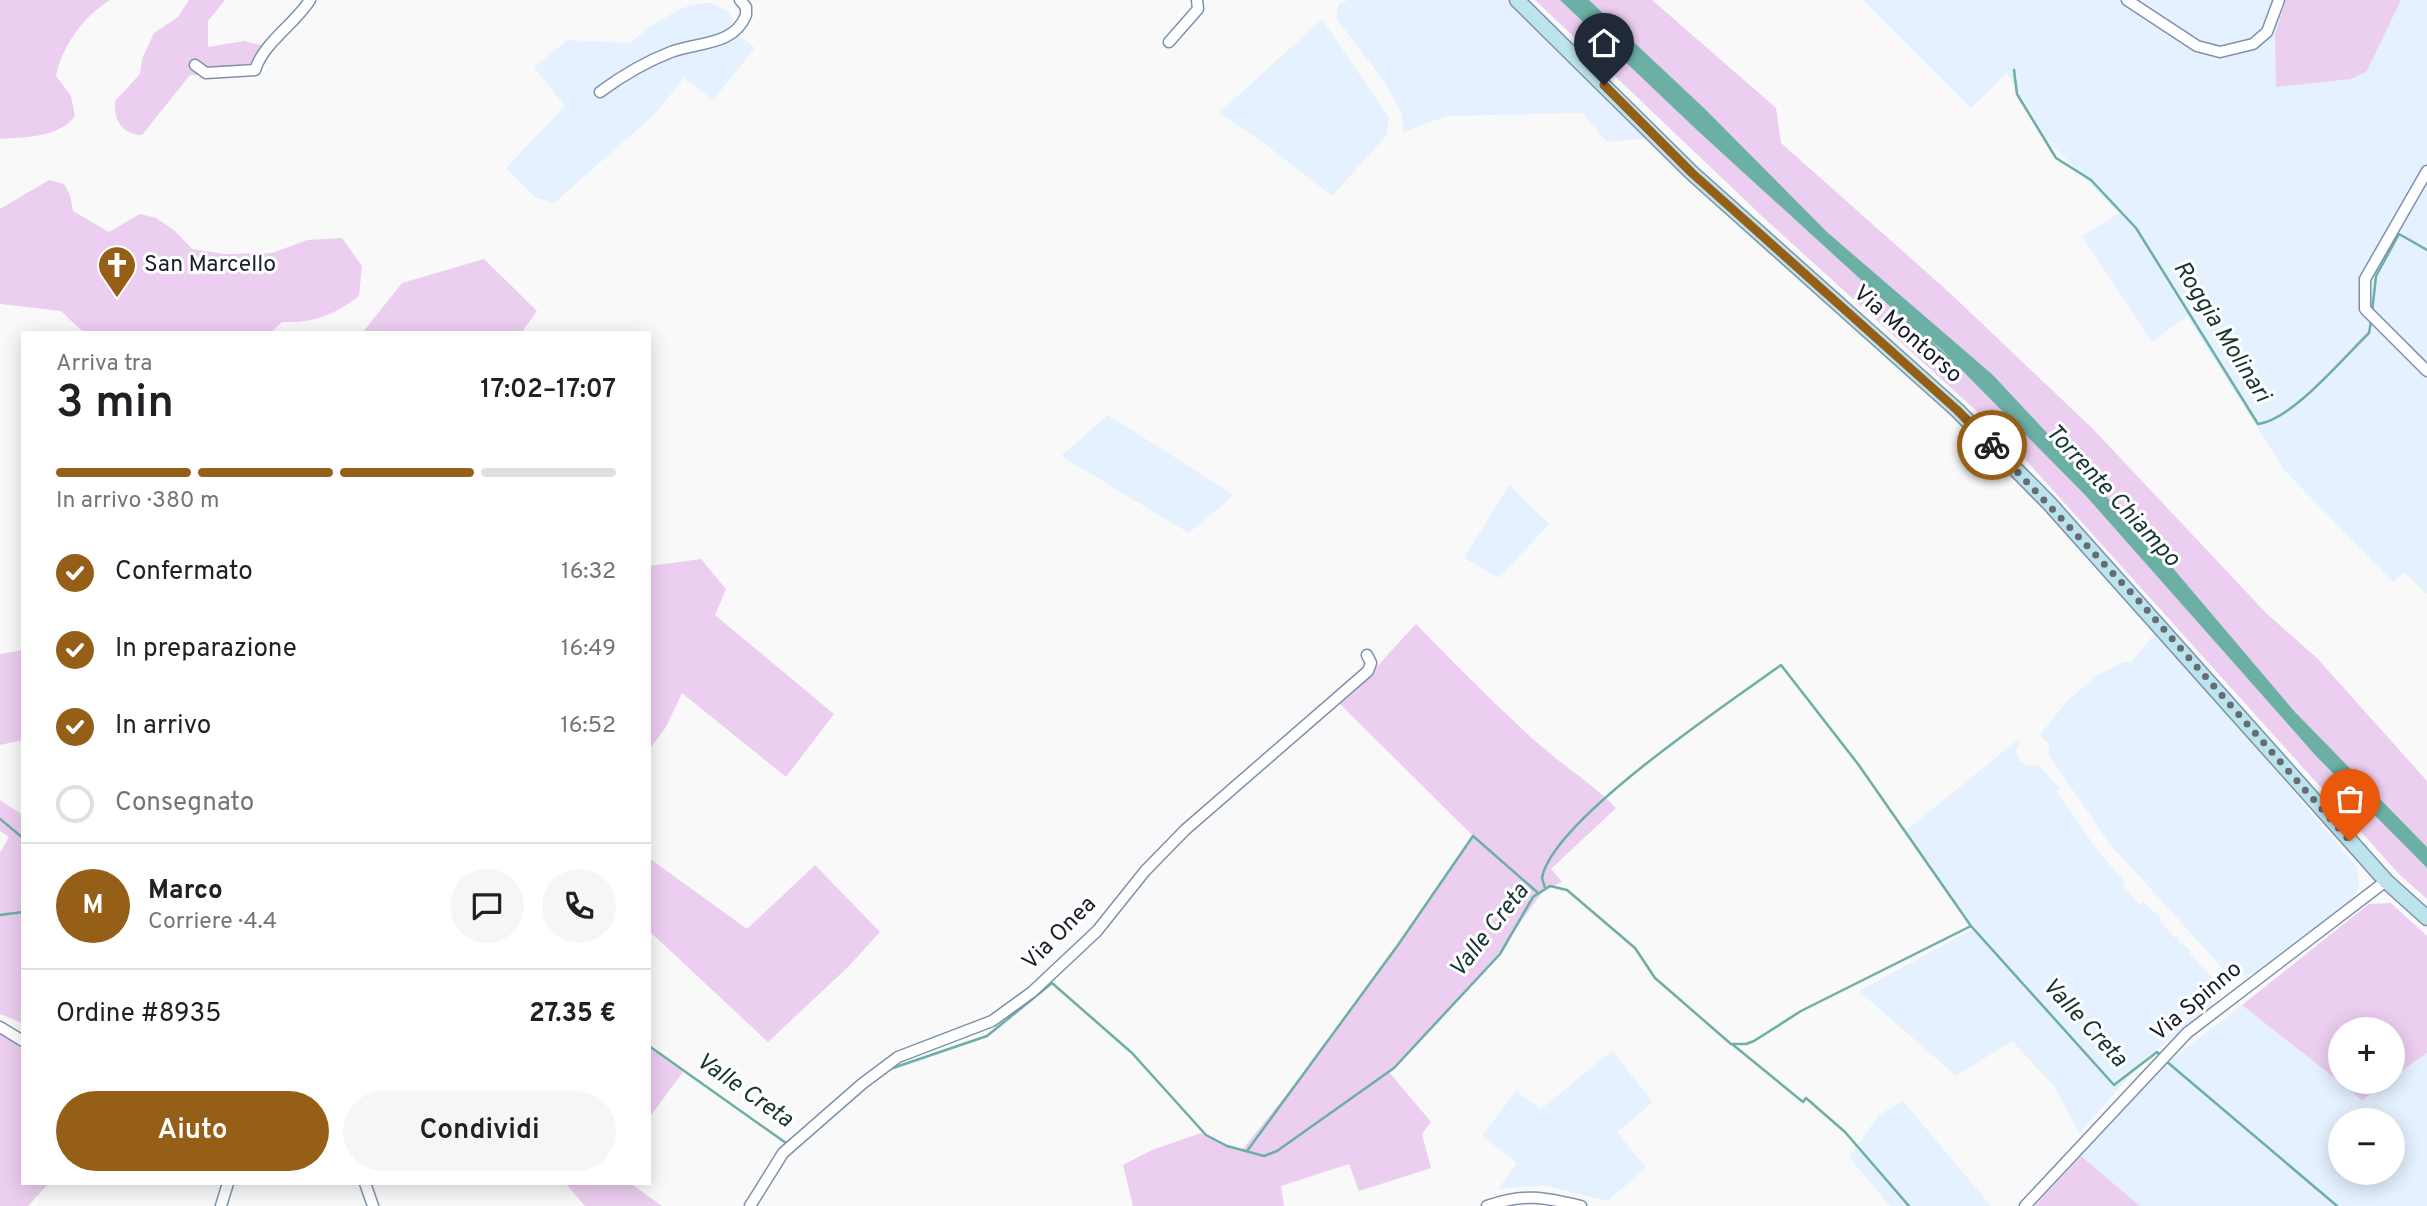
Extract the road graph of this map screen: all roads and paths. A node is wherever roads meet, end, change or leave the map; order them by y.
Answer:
1 (310, 0) edge
2 (740, 0) edge
3 (1197, 0) edge
4 (1517, 0) edge
5 (2127, 0) edge
6 (2278, 0) edge
7 (1169, 42) dead end
8 (195, 65) dead end
9 (600, 92) dead end
10 (2427, 171) edge
11 (2427, 371) edge
12 (1367, 655) dead end
13 (2386, 881) junction
14 (2427, 918) edge
15 (0, 1027) edge
16 (21, 1040) edge
17 (227, 1185) edge
18 (366, 1185) edge
19 (221, 1206) edge
20 (373, 1206) edge
21 (750, 1206) edge
22 (1488, 1206) edge
23 (1581, 1206) edge
24 (2025, 1206) edge

1 - 8 street
2 - 9 street
3 - 7 street
4 - 13 main road, Via Montorso
5 - 6 street
10 - 11 street
12 - 21 street, Via Onea
13 - 14 main road, Via Montorso
13 - 24 street, Via Spinno
15 - 16 street
17 - 19 street
18 - 20 street
22 - 23 street

